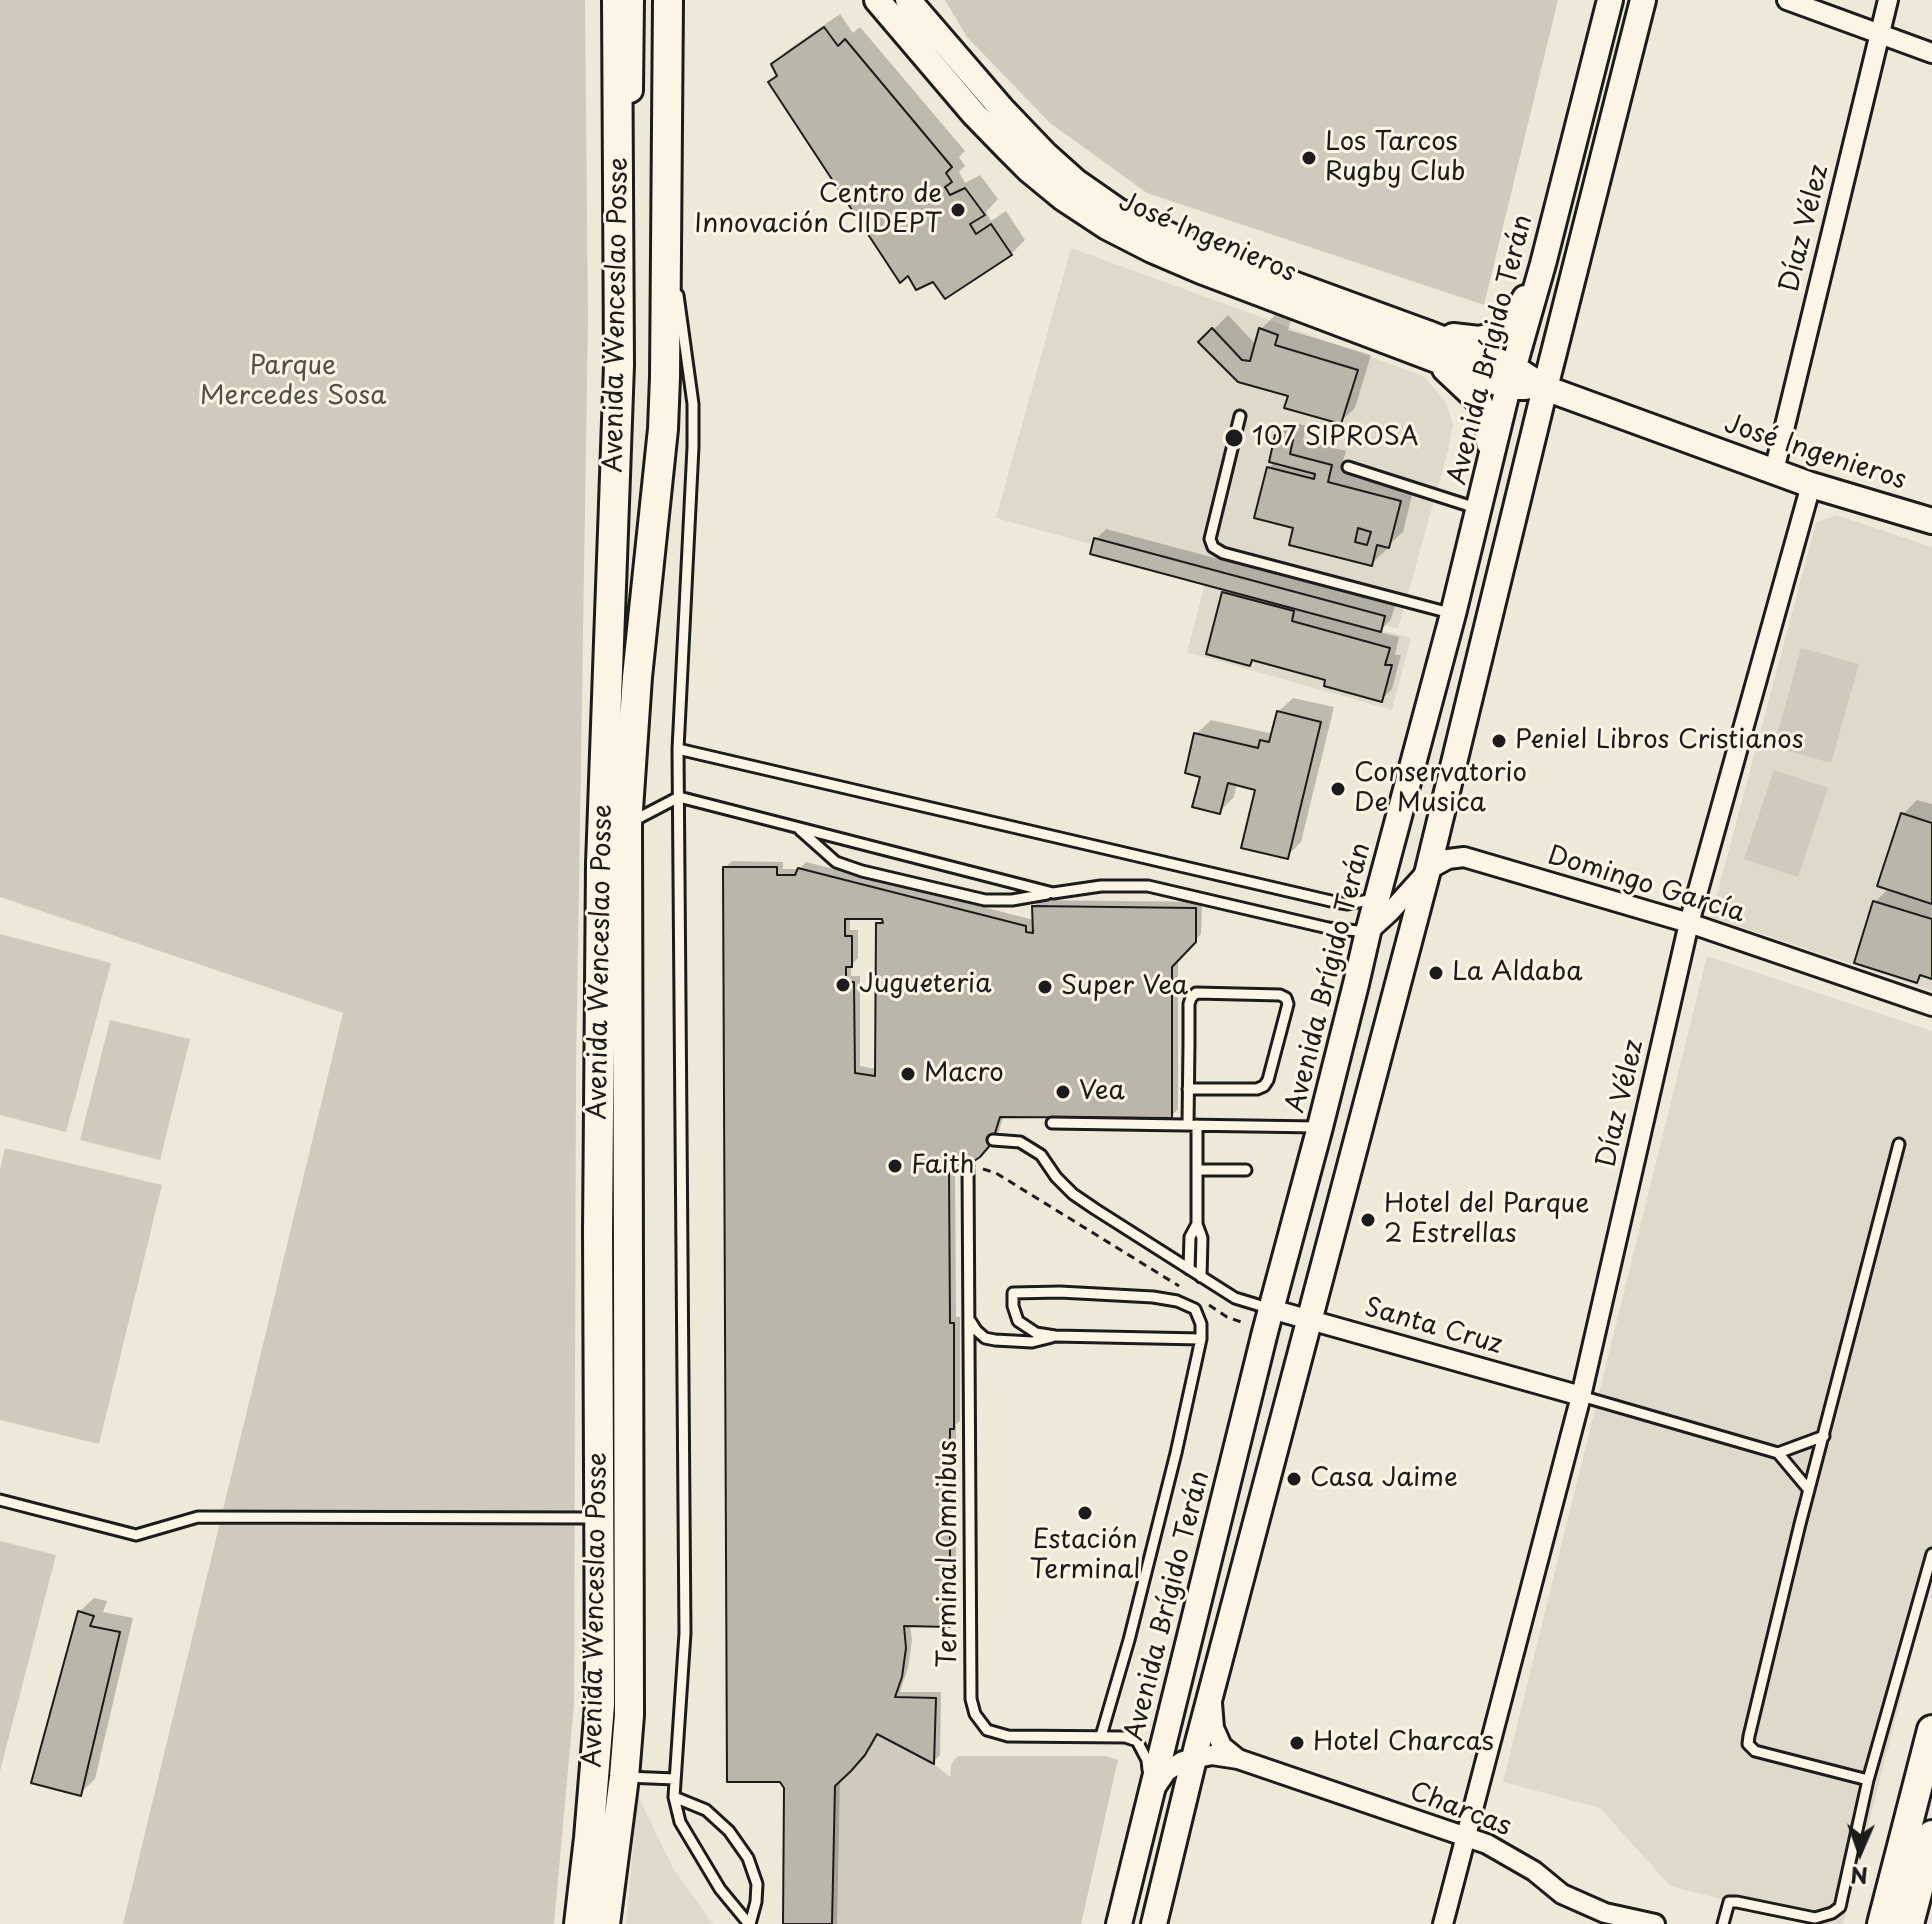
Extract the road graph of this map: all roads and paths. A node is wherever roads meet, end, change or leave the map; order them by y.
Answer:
1 (617, 0) edge
2 (631, 0) edge
3 (877, 0) edge
4 (908, 0) edge
5 (1610, 0) edge
6 (1643, 0) edge
7 (1787, 0) edge
8 (1888, 0) edge
9 (668, 1) edge
10 (1879, 34) junction
11 (1932, 53) edge
12 (619, 146) junction
13 (667, 214) junction
14 (1543, 264) junction
15 (1427, 333) junction
16 (1434, 359) junction
17 (1511, 377) junction
18 (1545, 388) junction
19 (1240, 416) dead end
20 (1348, 467) dead end
21 (1488, 469) junction
22 (1774, 471) junction
23 (1811, 485) junction
24 (1480, 509) junction
25 (1932, 521) edge
26 (1453, 614) junction
27 (678, 749) junction
28 (679, 797) junction
29 (627, 824) junction
30 (797, 827) junction
31 (1428, 870) junction
32 (1053, 893) junction
33 (1378, 898) junction
34 (1689, 923) junction
35 (1368, 932) junction
36 (1932, 1006) edge
37 (1188, 1089) junction
38 (1052, 1123) dead end
39 (1192, 1125) junction
40 (1320, 1127) junction
41 (993, 1140) dead end
42 (1899, 1144) dead end
43 (968, 1165) joint
44 (1197, 1170) junction
45 (1246, 1170) dead end
46 (1197, 1224) junction
47 (1189, 1269) junction
48 (1201, 1277) junction
49 (1186, 1291) dead end
50 (1209, 1305) dead end
51 (1271, 1309) junction
52 (969, 1319) junction
53 (1310, 1319) junction
54 (1244, 1323) dead end
55 (1055, 1336) junction
56 (1201, 1339) junction
57 (1581, 1396) junction
58 (1824, 1436) junction
59 (1778, 1453) junction
60 (1809, 1490) junction
61 (0, 1500) edge
62 (599, 1518) junction
63 (1932, 1554) edge
64 (1211, 1695) junction
65 (1932, 1730) edge
66 (1101, 1736) junction
67 (1194, 1759) junction
68 (1238, 1759) junction
69 (624, 1777) junction
70 (675, 1779) junction
71 (1868, 1780) junction
72 (1150, 1796) junction
73 (674, 1797) junction
74 (1932, 1835) edge
75 (1465, 1836) junction
76 (1603, 1918) edge
77 (579, 1924) edge
78 (605, 1924) edge
79 (750, 1924) edge
80 (1119, 1924) edge
81 (1154, 1924) edge
82 (1443, 1924) edge
83 (1655, 1924) edge
84 (1723, 1924) edge
85 (1882, 1924) edge
86 (1909, 1924) edge

1 - 12 main road, Avenida Wenceslao Posse
2 - 12 main road
3 - 16 main road, José Ingenieros
4 - 15 main road, José Ingenieros
5 - 14 main road, Avenida Brígido Terán
6 - 18 main road
7 - 10 street
8 - 10 street, Díaz Vélez
9 - 13 main road
10 - 11 street
10 - 22 street, Díaz Vélez
12 - 62 main road, Avenida Wenceslao Posse
13 - 27 lane
13 - 29 main road
14 - 15 main road
14 - 17 main road, Avenida Brígido Terán
15 - 17 main road, José Ingenieros
16 - 17 main road, José Ingenieros
16 - 21 main road
17 - 18 main road, José Ingenieros
17 - 21 main road, Avenida Brígido Terán
18 - 22 main road, José Ingenieros
18 - 31 main road
19 - 26 lane
20 - 24 lane
21 - 24 main road, Avenida Brígido Terán
22 - 23 main road, José Ingenieros
23 - 25 main road, José Ingenieros
23 - 34 street, Díaz Vélez
24 - 26 main road, Avenida Brígido Terán
26 - 33 main road, Avenida Brígido Terán
27 - 28 lane
27 - 33 lane
28 - 29 lane
28 - 30 lane
28 - 70 lane
29 - 69 main road
30 - 32 lane
30 - 32 lane
31 - 34 street, Domingo García
31 - 35 street, Domingo García
31 - 53 main road
32 - 35 lane
33 - 35 main road, Avenida Brígido Terán
34 - 36 street, Domingo García
34 - 57 street, Díaz Vélez
35 - 40 main road, Avenida Brígido Terán
37 - 37 lane
37 - 39 lane
38 - 39 lane
39 - 40 lane
39 - 44 lane
40 - 51 main road, Avenida Brígido Terán
41 - 47 lane
42 - 58 lane
43 - 49 path
43 - 52 lane, Terminal Omnibus
44 - 45 lane
44 - 46 lane
46 - 47 lane
46 - 48 lane
47 - 48 lane
48 - 51 lane
50 - 54 path
51 - 53 street, Santa Cruz
51 - 72 main road, Avenida Brígido Terán
52 - 55 lane
52 - 66 lane, Terminal Omnibus
53 - 57 street, Santa Cruz
53 - 64 main road
55 - 56 lane
55 - 56 lane
56 - 66 lane
57 - 59 lane
57 - 75 street, Díaz Vélez
58 - 59 lane
58 - 60 lane
59 - 60 lane
60 - 71 lane
61 - 62 lane
62 - 77 main road, Avenida Wenceslao Posse
63 - 71 lane
64 - 67 main road
64 - 68 street
65 - 85 main road
66 - 72 lane, Terminal Omnibus
67 - 68 street, Charcas
67 - 72 street
67 - 81 main road
68 - 75 street, Charcas
69 - 70 lane
69 - 78 main road
70 - 73 lane
71 - 84 lane
72 - 80 main road, Avenida Brígido Terán
73 - 79 lane
73 - 79 lane
74 - 86 main road
75 - 76 street, Charcas
75 - 82 street, Díaz Vélez
76 - 83 street, Charcas

